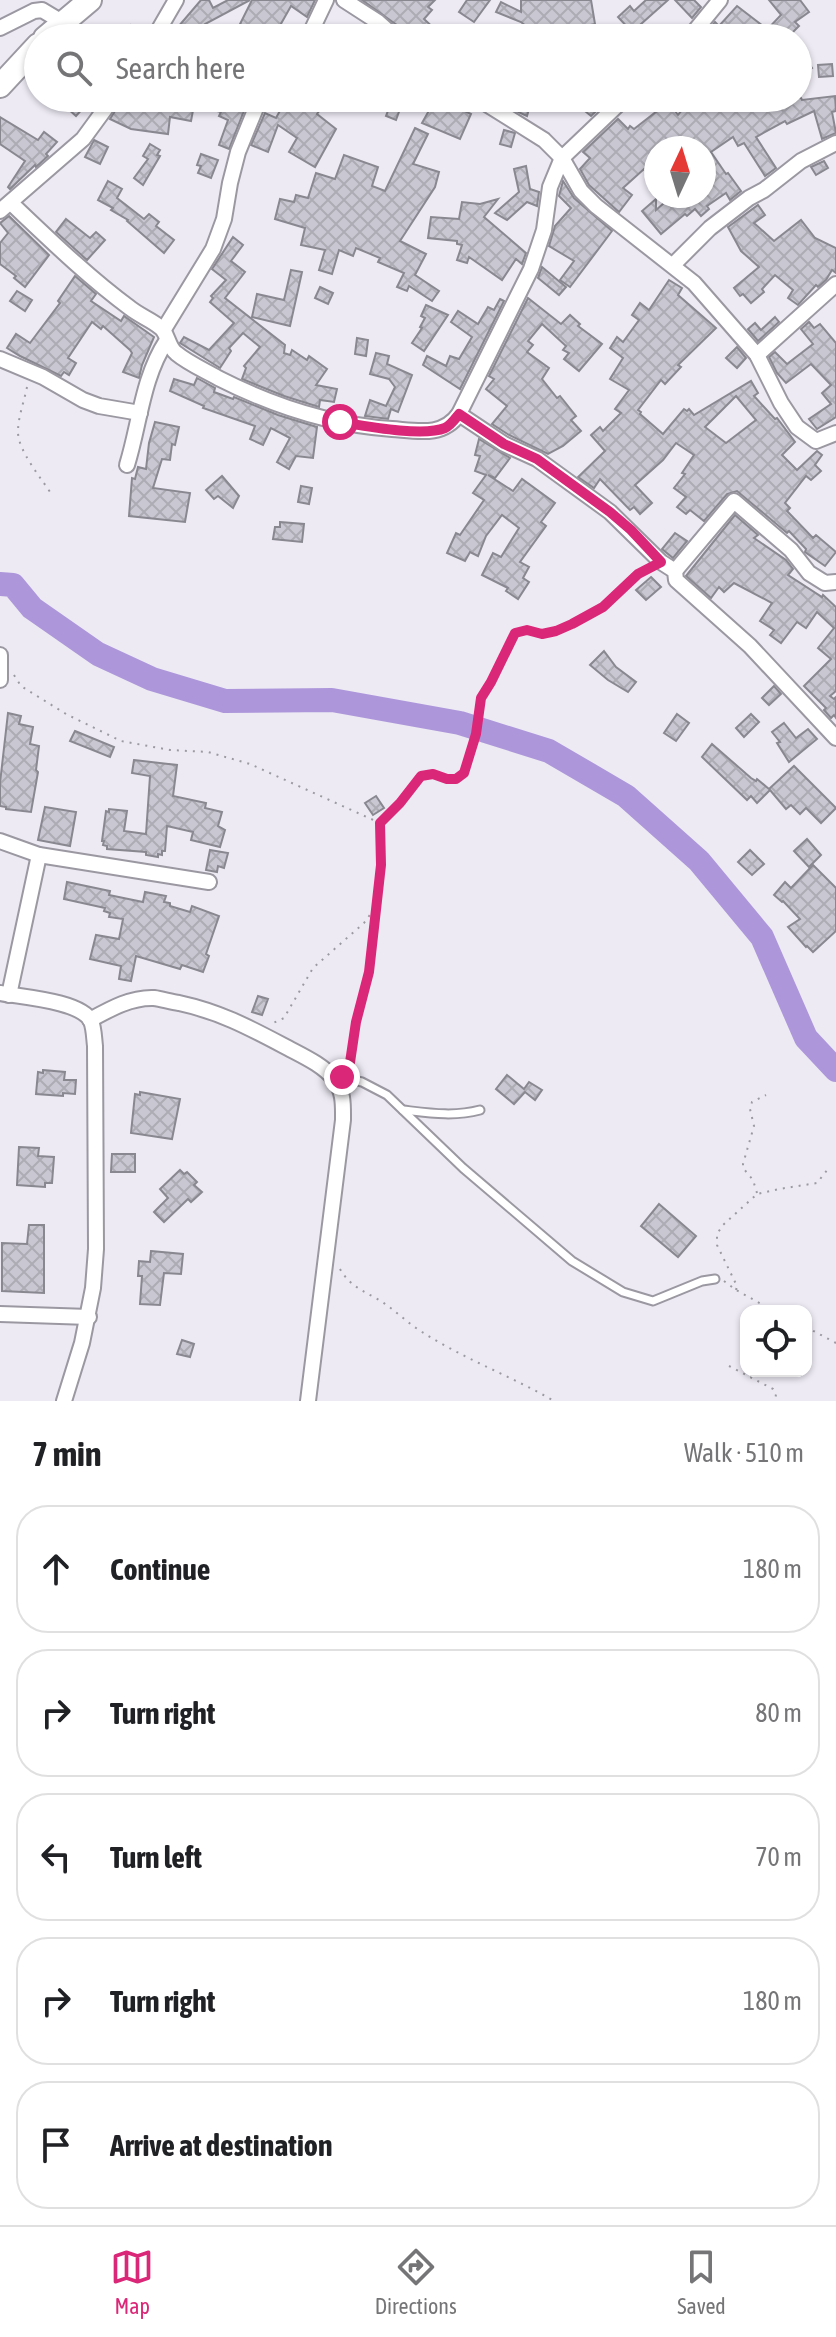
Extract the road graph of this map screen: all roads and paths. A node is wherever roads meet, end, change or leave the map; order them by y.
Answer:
1 (90, 0) edge
2 (176, 0) edge
3 (326, 0) edge
4 (344, 0) edge
5 (720, 0) edge
6 (62, 22) joint
7 (162, 24) edge
8 (315, 24) edge
9 (380, 24) edge
10 (700, 24) edge
11 (0, 28) edge
12 (24, 60) edge
13 (0, 86) edge
14 (103, 112) edge
15 (254, 112) edge
16 (499, 112) edge
17 (610, 112) edge
18 (836, 143) edge
19 (562, 158) junction
20 (6, 207) edge
21 (673, 265) junction
22 (836, 284) edge
23 (165, 335) junction
24 (757, 355) junction
25 (0, 359) edge
26 (29, 371) junction
27 (140, 413) junction
28 (459, 414) junction
29 (836, 432) edge
30 (127, 465) dead end
31 (52, 495) dead end
32 (661, 562) junction
33 (675, 571) junction
34 (836, 582) edge
35 (0, 656) edge
36 (0, 680) edge
37 (836, 738) edge
38 (380, 823) junction
39 (0, 841) edge
40 (39, 855) junction
41 (209, 882) dead end
42 (375, 908) junction
43 (4, 994) edge
44 (90, 1020) junction
45 (255, 1031) junction
46 (337, 1077) junction
47 (766, 1095) dead end
48 (403, 1110) junction
49 (480, 1110) dead end
50 (828, 1169) dead end
51 (757, 1194) junction
52 (325, 1263) junction
53 (715, 1279) joint
54 (736, 1290) junction
55 (763, 1305) edge
56 (0, 1314) edge
57 (89, 1317) junction
58 (812, 1330) edge
59 (836, 1343) edge
60 (729, 1366) dead end
61 (64, 1401) edge
62 (308, 1401) edge
63 (554, 1401) edge
64 (775, 1401) edge

1 - 6 street
2 - 7 street
3 - 8 street
4 - 9 street
5 - 10 street
6 - 11 street
12 - 13 street
14 - 20 street
15 - 23 street
16 - 19 street
17 - 19 street
18 - 21 street
19 - 21 street
19 - 28 street
20 - 23 street
21 - 24 street
22 - 24 street
23 - 27 street
23 - 28 street
24 - 29 street
25 - 26 street
26 - 27 street
26 - 31 path
27 - 30 street
28 - 32 street
32 - 33 street
32 - 38 path
33 - 34 street
33 - 37 street
35 - 36 street
35 - 38 path
38 - 42 path
39 - 40 street
40 - 41 street
40 - 43 street
42 - 45 path
42 - 46 path
43 - 44 street
44 - 45 street
44 - 57 street
45 - 46 street
46 - 48 lane
46 - 52 street
47 - 51 path
48 - 49 lane
48 - 53 lane
50 - 51 path
51 - 54 path
52 - 62 street
52 - 63 path
53 - 54 path
54 - 55 path
56 - 57 street
57 - 61 street
58 - 59 path
60 - 64 path

